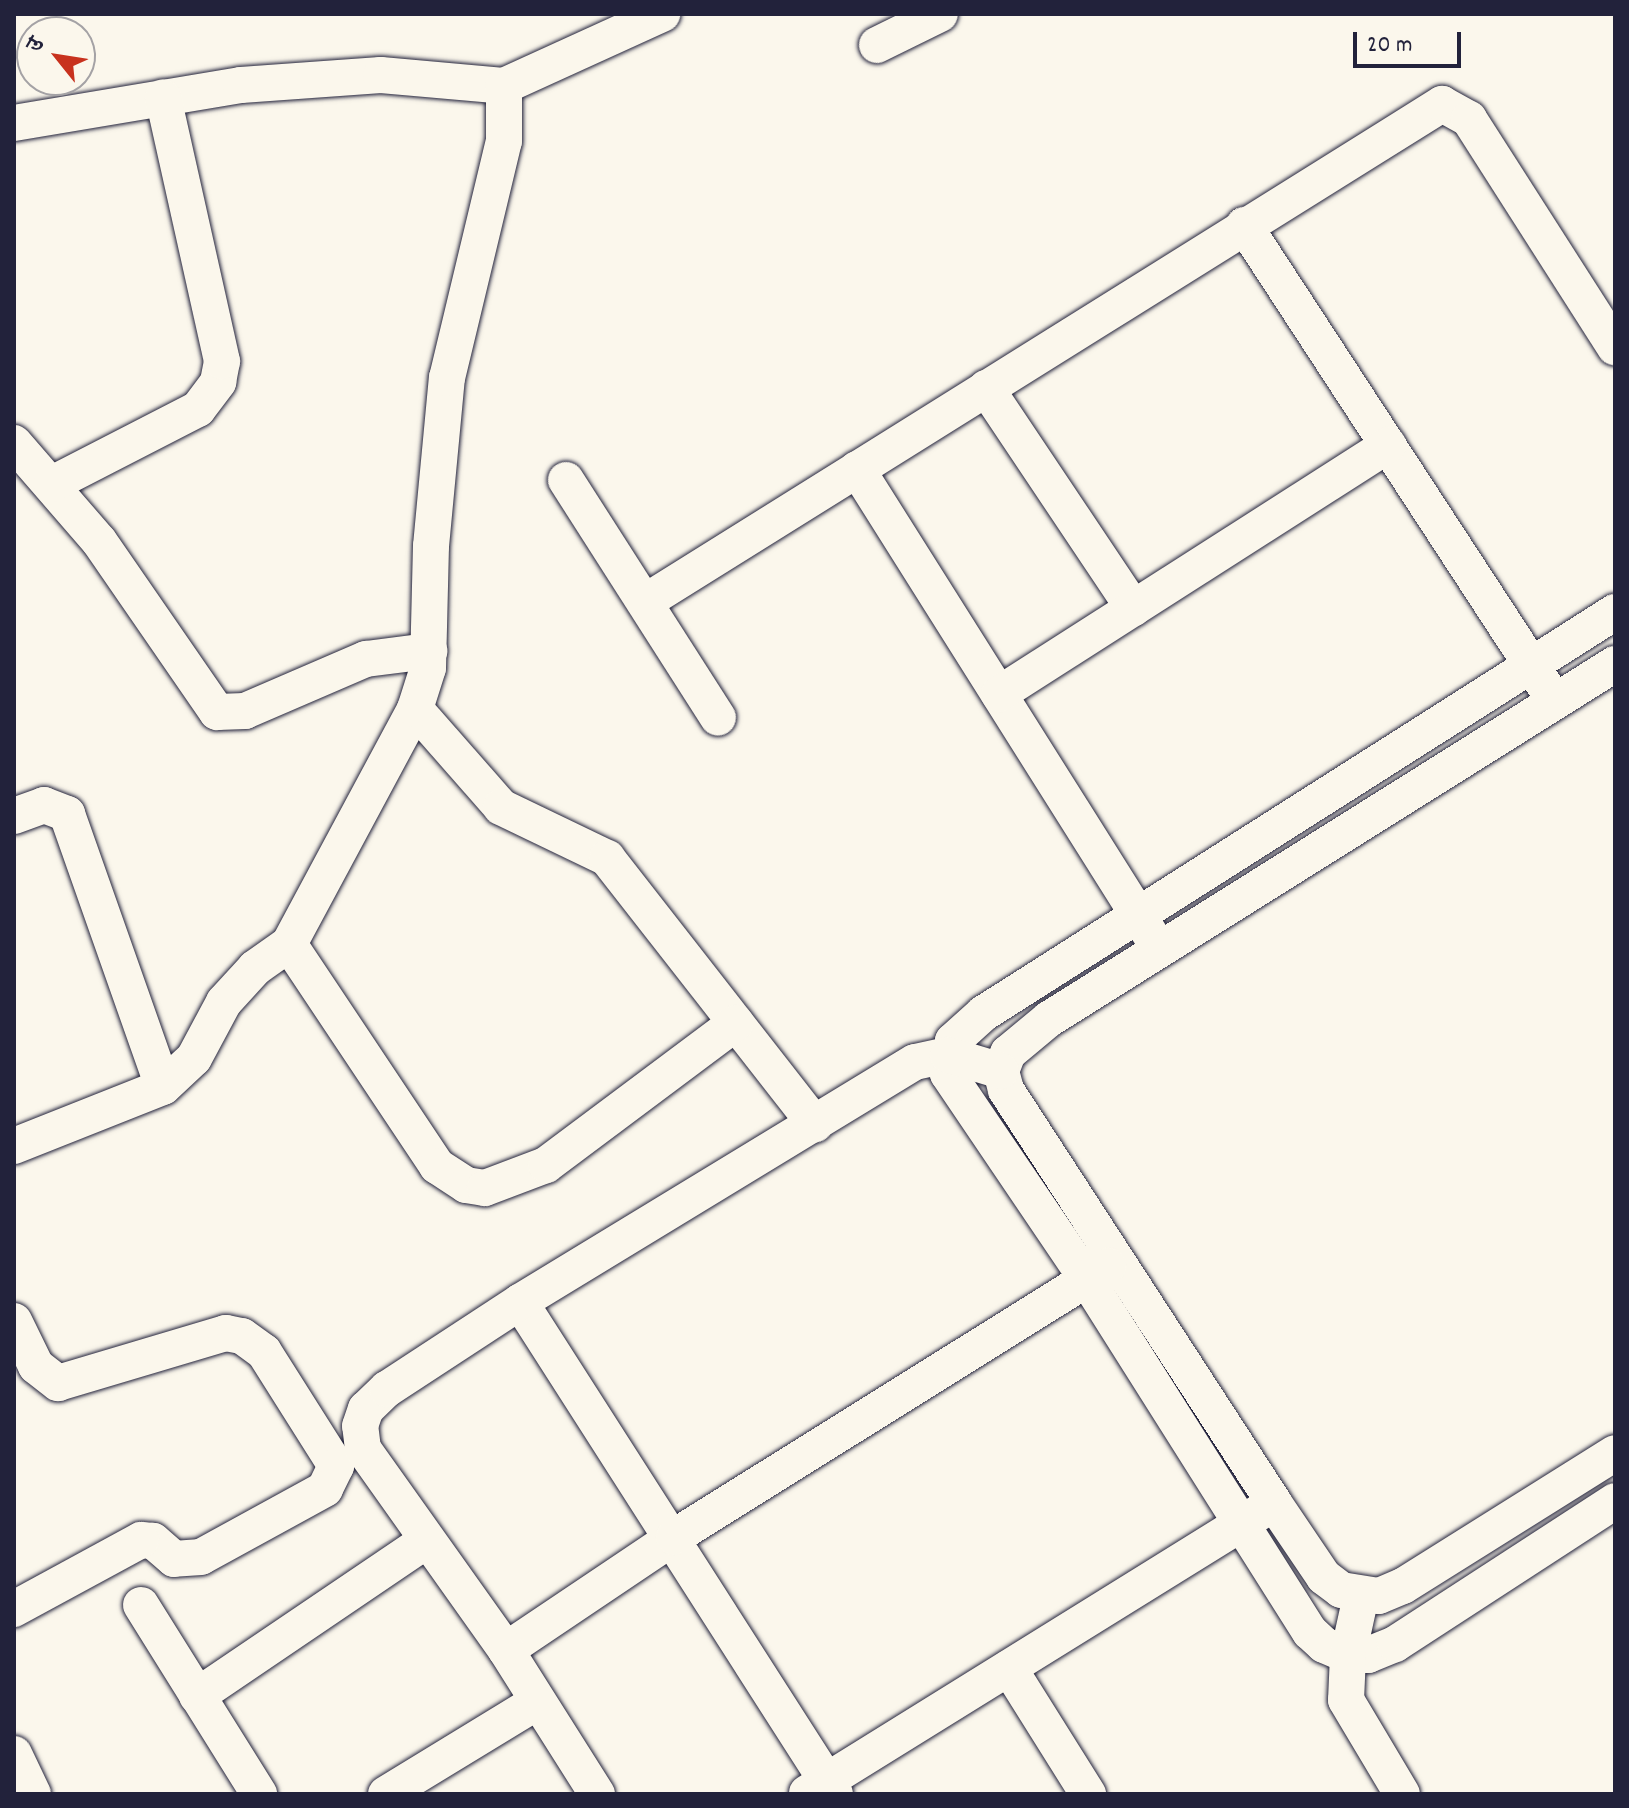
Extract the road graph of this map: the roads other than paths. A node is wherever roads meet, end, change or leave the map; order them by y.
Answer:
1 (940, 14) edge
2 (655, 15) edge
3 (877, 45) dead end
4 (504, 86) junction
5 (163, 98) junction
6 (14, 123) edge
7 (1244, 225) junction
8 (1615, 347) edge
9 (986, 388) junction
10 (14, 443) edge
11 (1388, 445) junction
12 (857, 469) junction
13 (566, 480) dead end
14 (52, 484) junction
15 (645, 602) junction
16 (1133, 608) junction
17 (1615, 612) edge
18 (429, 651) junction
19 (1615, 664) edge
20 (1531, 665) junction
21 (999, 694) junction
22 (1555, 702) junction
23 (415, 709) junction
24 (718, 718) dead end
25 (14, 816) edge
26 (1138, 915) junction
27 (289, 944) junction
28 (1160, 950) junction
29 (736, 1023) junction
30 (948, 1055) junction
31 (1001, 1071) junction
32 (163, 1087) junction
33 (815, 1124) junction
34 (14, 1146) edge
35 (1121, 1260) junction
36 (1086, 1278) junction
37 (520, 1302) junction
38 (14, 1321) edge
39 (1615, 1453) edge
40 (1615, 1501) edge
41 (1274, 1503) junction
42 (1243, 1525) junction
43 (674, 1537) junction
44 (426, 1541) junction
45 (1361, 1596) junction
46 (141, 1605) dead end
47 (14, 1609) edge
48 (506, 1650) junction
49 (1348, 1655) junction
50 (1009, 1668) junction
51 (197, 1696) junction
52 (537, 1702) junction
53 (14, 1754) edge
54 (822, 1789) edge
55 (33, 1794) edge
56 (259, 1794) edge
57 (386, 1794) edge
58 (597, 1794) edge
59 (1088, 1794) edge
60 (1402, 1794) edge

1 - 3 street
2 - 4 street
4 - 5 street
4 - 18 street
5 - 6 street
5 - 14 street
7 - 8 street
7 - 9 street
7 - 11 street
9 - 12 street
9 - 16 street
10 - 14 street
11 - 16 street
11 - 20 street
12 - 15 street
12 - 21 street
13 - 15 street
14 - 18 street
15 - 24 street
16 - 21 street
17 - 20 street
18 - 23 street
19 - 22 street
20 - 22 street
20 - 26 street
21 - 26 street
22 - 28 street
23 - 27 street
23 - 29 street
25 - 32 street
26 - 28 street
26 - 30 street
27 - 29 street
27 - 32 street
28 - 31 street
29 - 33 street
30 - 31 street
30 - 33 street
30 - 36 street
31 - 35 street
32 - 34 street
33 - 37 street
35 - 36 street
35 - 41 street
36 - 42 street
36 - 43 street
37 - 43 street
37 - 44 street
38 - 47 street
39 - 45 street
40 - 49 street
41 - 42 street
41 - 45 street
42 - 49 street
42 - 50 street
43 - 48 street
43 - 54 street
44 - 48 street
44 - 51 street
45 - 49 street
46 - 51 street
48 - 52 street
49 - 60 street
50 - 54 street
50 - 59 street
51 - 56 street
52 - 57 street
52 - 58 street
53 - 55 street

